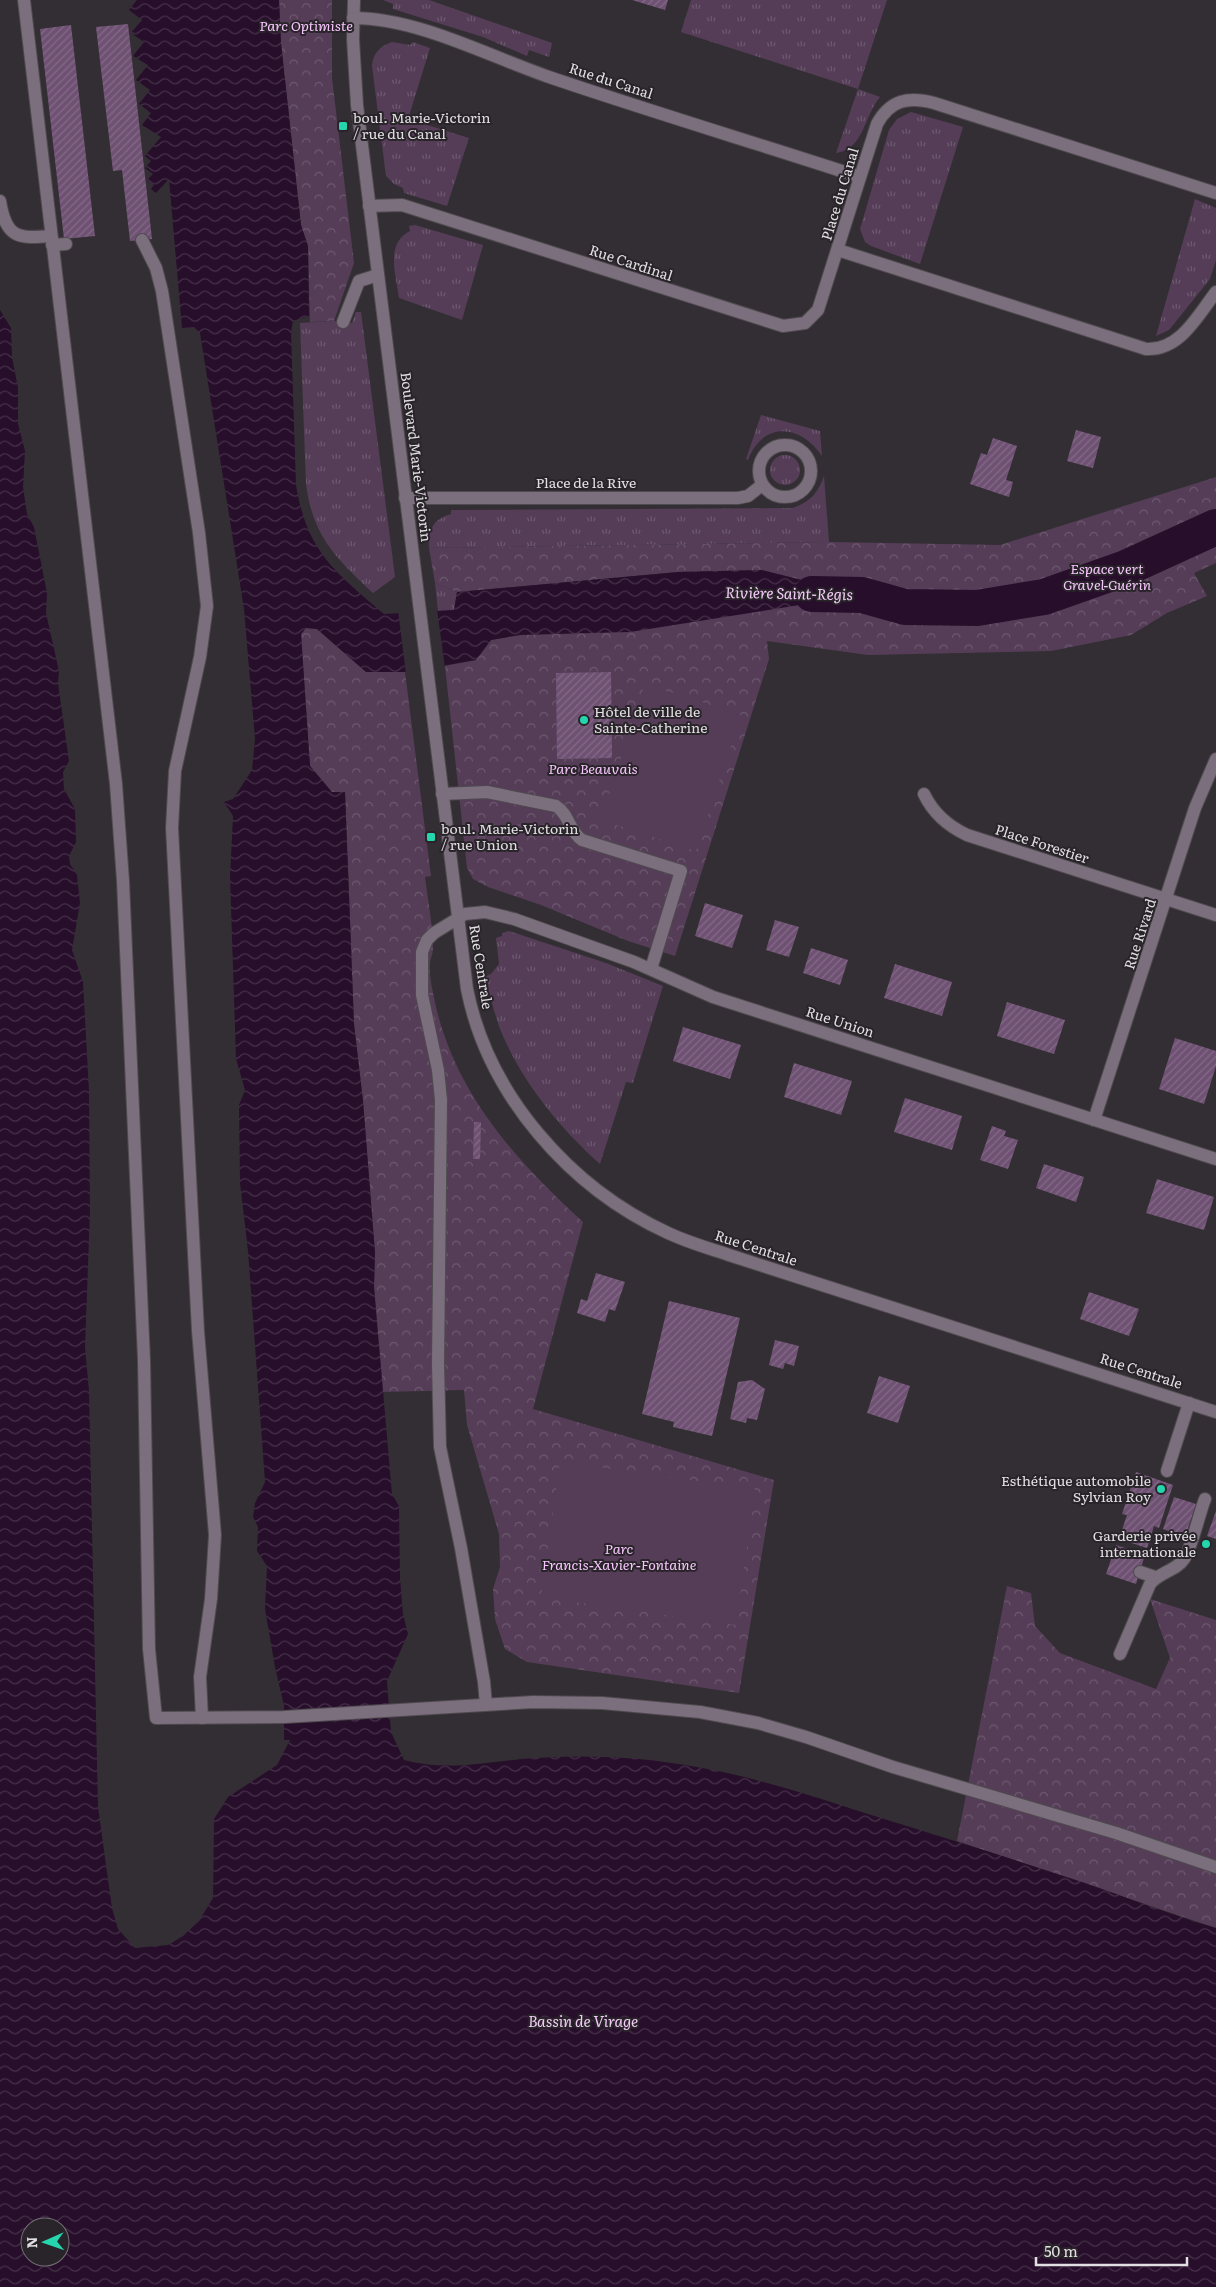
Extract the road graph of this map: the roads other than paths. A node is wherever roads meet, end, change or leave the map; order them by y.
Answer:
1 (24, 0) edge
2 (354, 0) edge
3 (353, 18) junction
4 (860, 176) junction
5 (1216, 193) edge
6 (0, 201) edge
7 (369, 206) junction
8 (51, 240) junction
9 (142, 240) dead end
10 (66, 244) dead end
11 (838, 250) junction
12 (378, 275) junction
13 (1216, 292) edge
14 (343, 322) dead end
15 (762, 485) junction
16 (405, 498) junction
17 (1216, 759) edge
18 (442, 794) junction
19 (924, 794) dead end
20 (1167, 900) junction
21 (1216, 915) edge
22 (458, 917) junction
23 (651, 969) junction
24 (1094, 1120) junction
25 (1216, 1159) edge
26 (1189, 1403) junction
27 (1216, 1412) edge
28 (1167, 1471) dead end
29 (1204, 1499) dead end
30 (1140, 1572) dead end
31 (1155, 1577) junction
32 (1120, 1654) dead end
33 (486, 1705) junction
34 (202, 1718) junction
35 (1216, 1867) edge

1 - 8 street
2 - 3 street, Boulevard Marie-Victorin
3 - 4 street, Rue du Canal
3 - 7 street, Boulevard Marie-Victorin
4 - 5 street, Place du Canal
4 - 11 street, Place du Canal
6 - 8 street
7 - 11 street, Rue Cardinal
7 - 12 street, Boulevard Marie-Victorin
8 - 10 street
8 - 34 street
9 - 34 street
11 - 13 street, Place du Canal
12 - 14 street
12 - 16 street, Boulevard Marie-Victorin
15 - 15 street
15 - 16 street, Place de la Rive
16 - 18 street, Boulevard Marie-Victorin
17 - 20 street, Rue Rivard
18 - 22 street, Boulevard Marie-Victorin
18 - 23 street
19 - 20 street, Place Forestier
20 - 21 street, Place Forestier
20 - 24 street, Rue Rivard
22 - 23 street, Rue Union
22 - 26 street, Rue Centrale
22 - 33 street
23 - 24 street, Rue Union
24 - 25 street, Rue Union
26 - 27 street, Rue Centrale
26 - 28 street
29 - 31 street
30 - 31 street
31 - 32 street
33 - 34 street
33 - 35 street

